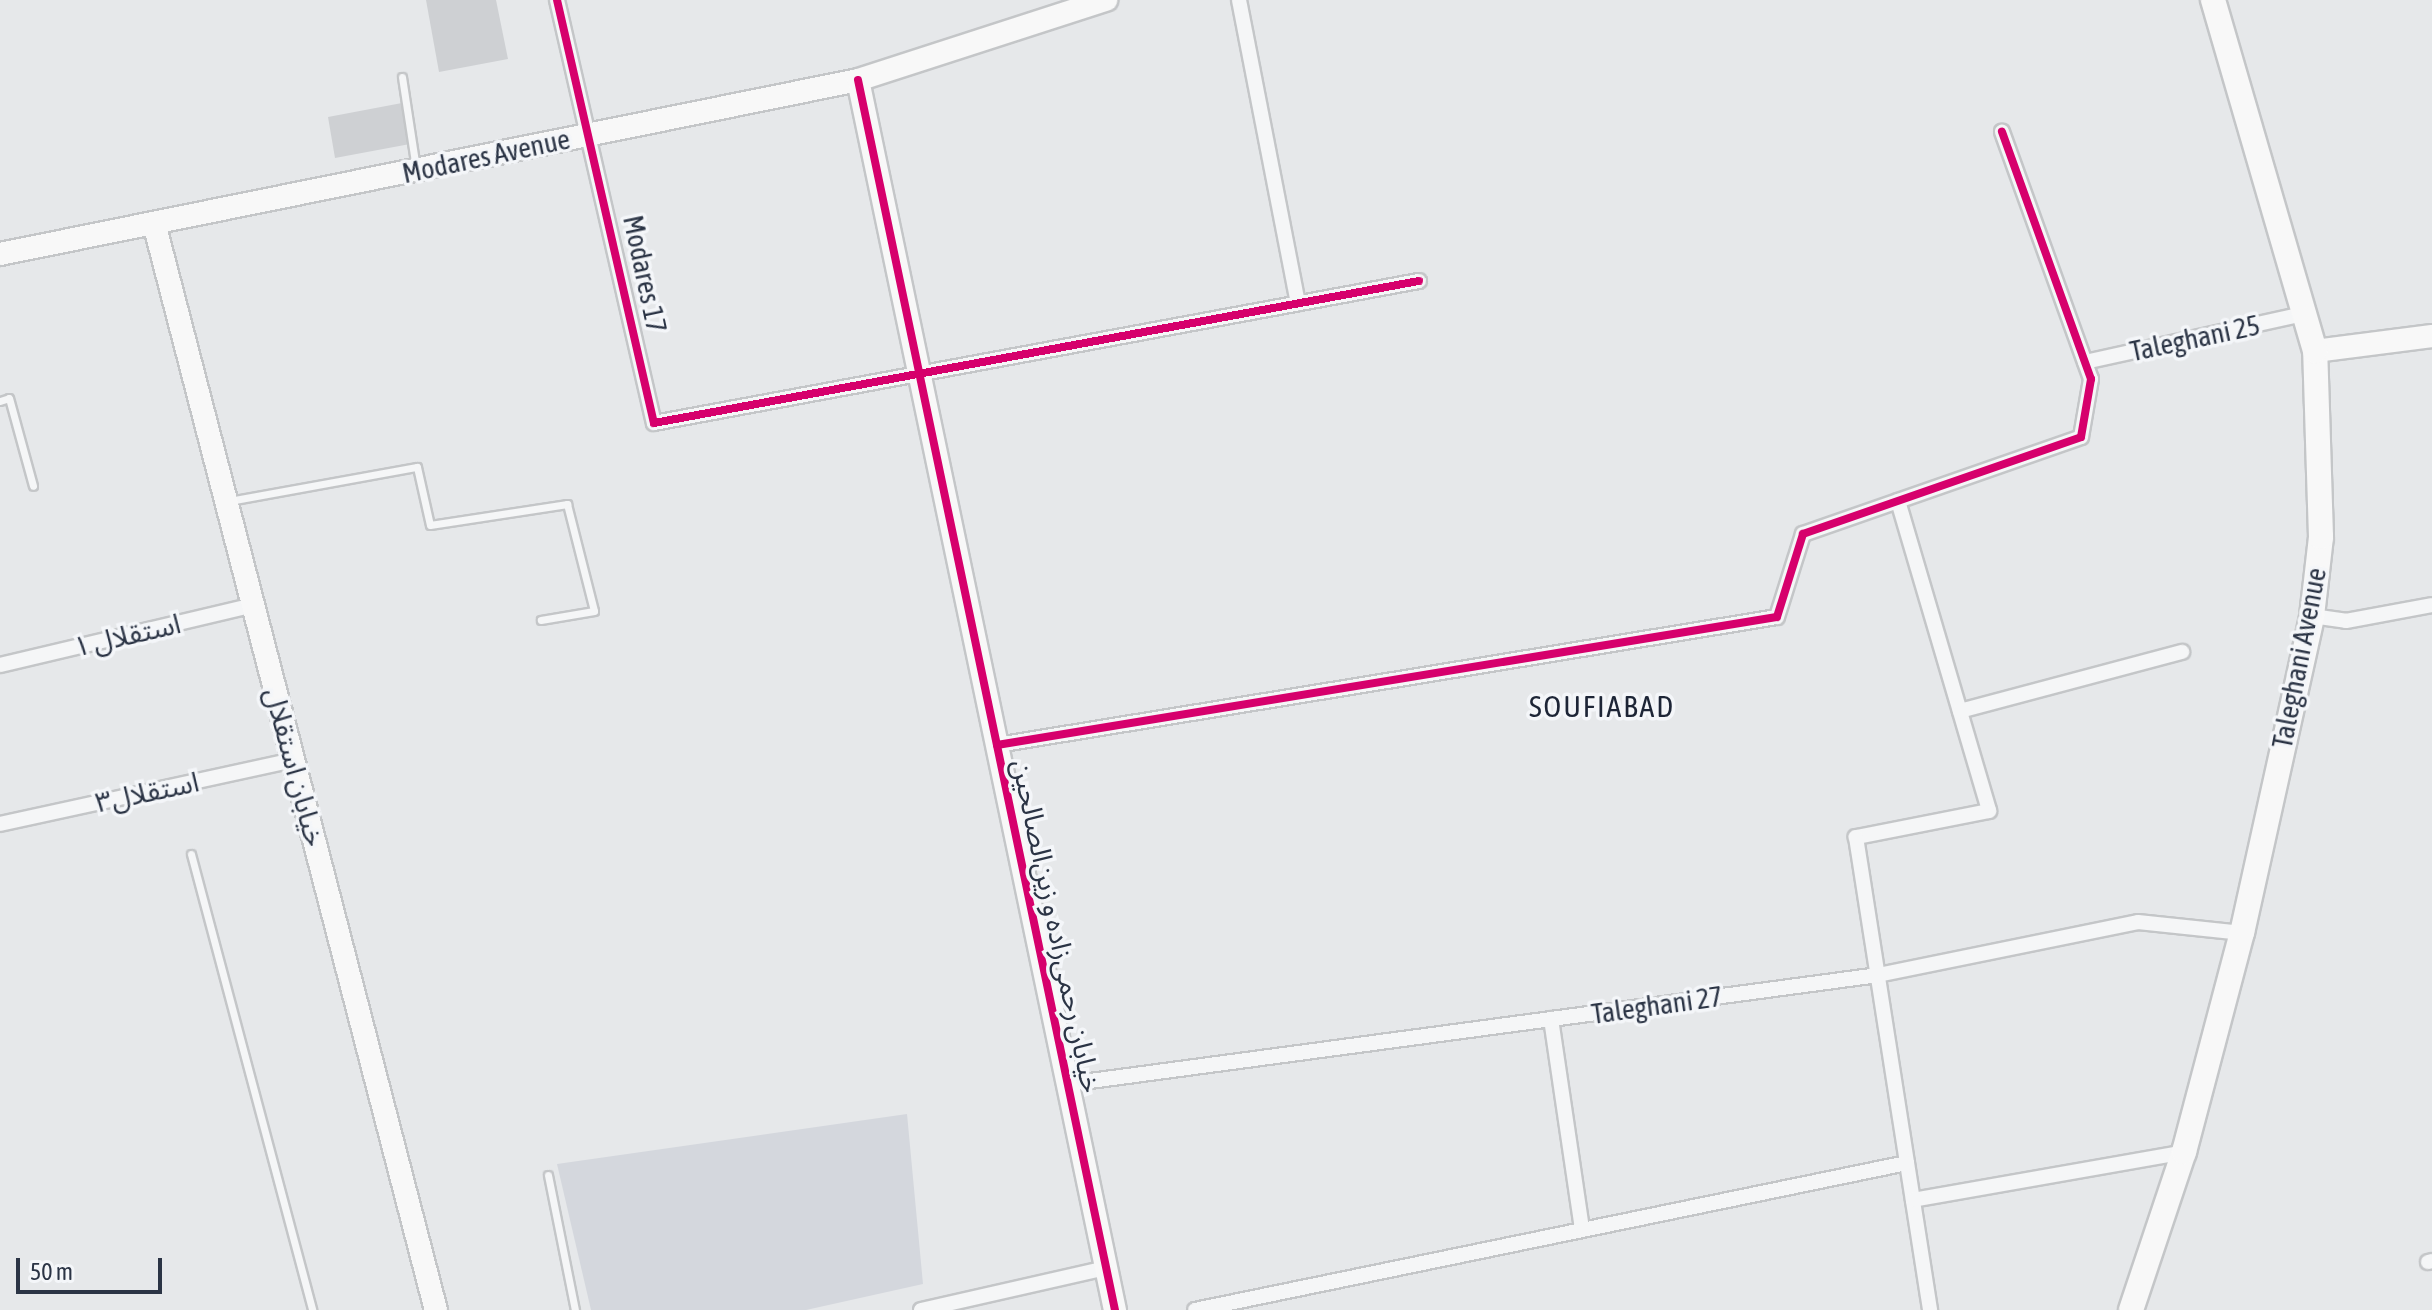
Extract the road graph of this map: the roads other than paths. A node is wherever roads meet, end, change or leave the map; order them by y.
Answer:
1 (557, 0) edge
2 (1106, 0) edge
3 (1239, 0) edge
4 (2213, 0) edge
5 (402, 77) dead end
6 (858, 80) junction
7 (2002, 132) dead end
8 (593, 134) junction
9 (417, 170) junction
10 (154, 223) junction
11 (0, 254) edge
12 (1419, 281) dead end
13 (1298, 303) junction
14 (2304, 314) junction
15 (2432, 336) edge
16 (2315, 351) junction
17 (2085, 362) junction
18 (919, 373) junction
19 (0, 401) edge
20 (33, 486) dead end
21 (1898, 501) junction
22 (226, 502) junction
23 (253, 605) junction
24 (2432, 605) edge
25 (2312, 616) junction
26 (541, 620) dead end
27 (2182, 652) dead end
28 (0, 665) edge
29 (1960, 711) junction
30 (997, 745) junction
31 (293, 760) junction
32 (0, 824) edge
33 (191, 854) dead end
34 (2242, 933) junction
35 (1878, 975) junction
36 (1551, 1019) junction
37 (1068, 1084) junction
38 (2184, 1152) junction
39 (1907, 1163) junction
40 (548, 1175) dead end
41 (1913, 1200) junction
42 (1582, 1230) junction
43 (1106, 1268) junction
44 (312, 1310) edge
45 (436, 1310) edge
46 (575, 1310) edge
47 (921, 1310) edge
48 (1115, 1310) edge
49 (1195, 1310) edge
50 (1930, 1310) edge
51 (2131, 1310) edge

1 - 8 street, Modares 17
2 - 6 street, Modares Avenue
3 - 13 street
4 - 14 main road, Taleghani Avenue
5 - 9 lane
6 - 8 street, Modares Avenue
6 - 18 street, خیابان رحمی‌زاده و زین‌الصالحین
7 - 17 street
8 - 9 street, Modares Avenue
8 - 18 street, Modares 17
9 - 10 street, Modares Avenue
10 - 11 street, Modares Avenue
10 - 22 street, خیابان استقلال
12 - 13 street
13 - 18 street
14 - 16 main road, Taleghani Avenue
14 - 17 street, Taleghani 25
15 - 16 street
16 - 25 main road, Taleghani Avenue
17 - 21 street
18 - 30 street, خیابان رحمی‌زاده و زین‌الصالحین
19 - 20 lane
21 - 29 street
21 - 30 street
22 - 23 street, خیابان استقلال
22 - 26 lane
23 - 28 street, استقلال ۱
23 - 31 street, خیابان استقلال
24 - 25 street
25 - 34 main road, Taleghani Avenue
27 - 29 street
29 - 35 street
30 - 37 street, خیابان رحمی‌زاده و زین‌الصالحین
31 - 32 street, استقلال۳
31 - 45 street, خیابان استقلال
33 - 44 lane
34 - 35 street, Taleghani 27
34 - 38 main road, Taleghani Avenue
35 - 36 street, Taleghani 27
35 - 39 street
36 - 37 street, Taleghani 27
36 - 42 street
37 - 43 street, خیابان رحمی‌زاده و زین‌الصالحین
38 - 41 street
38 - 51 main road, Taleghani Avenue
39 - 41 street
39 - 42 street
40 - 46 lane
41 - 50 street
42 - 49 street
43 - 47 street
43 - 48 street, خیابان رحمی‌زاده و زین‌الصالحین

